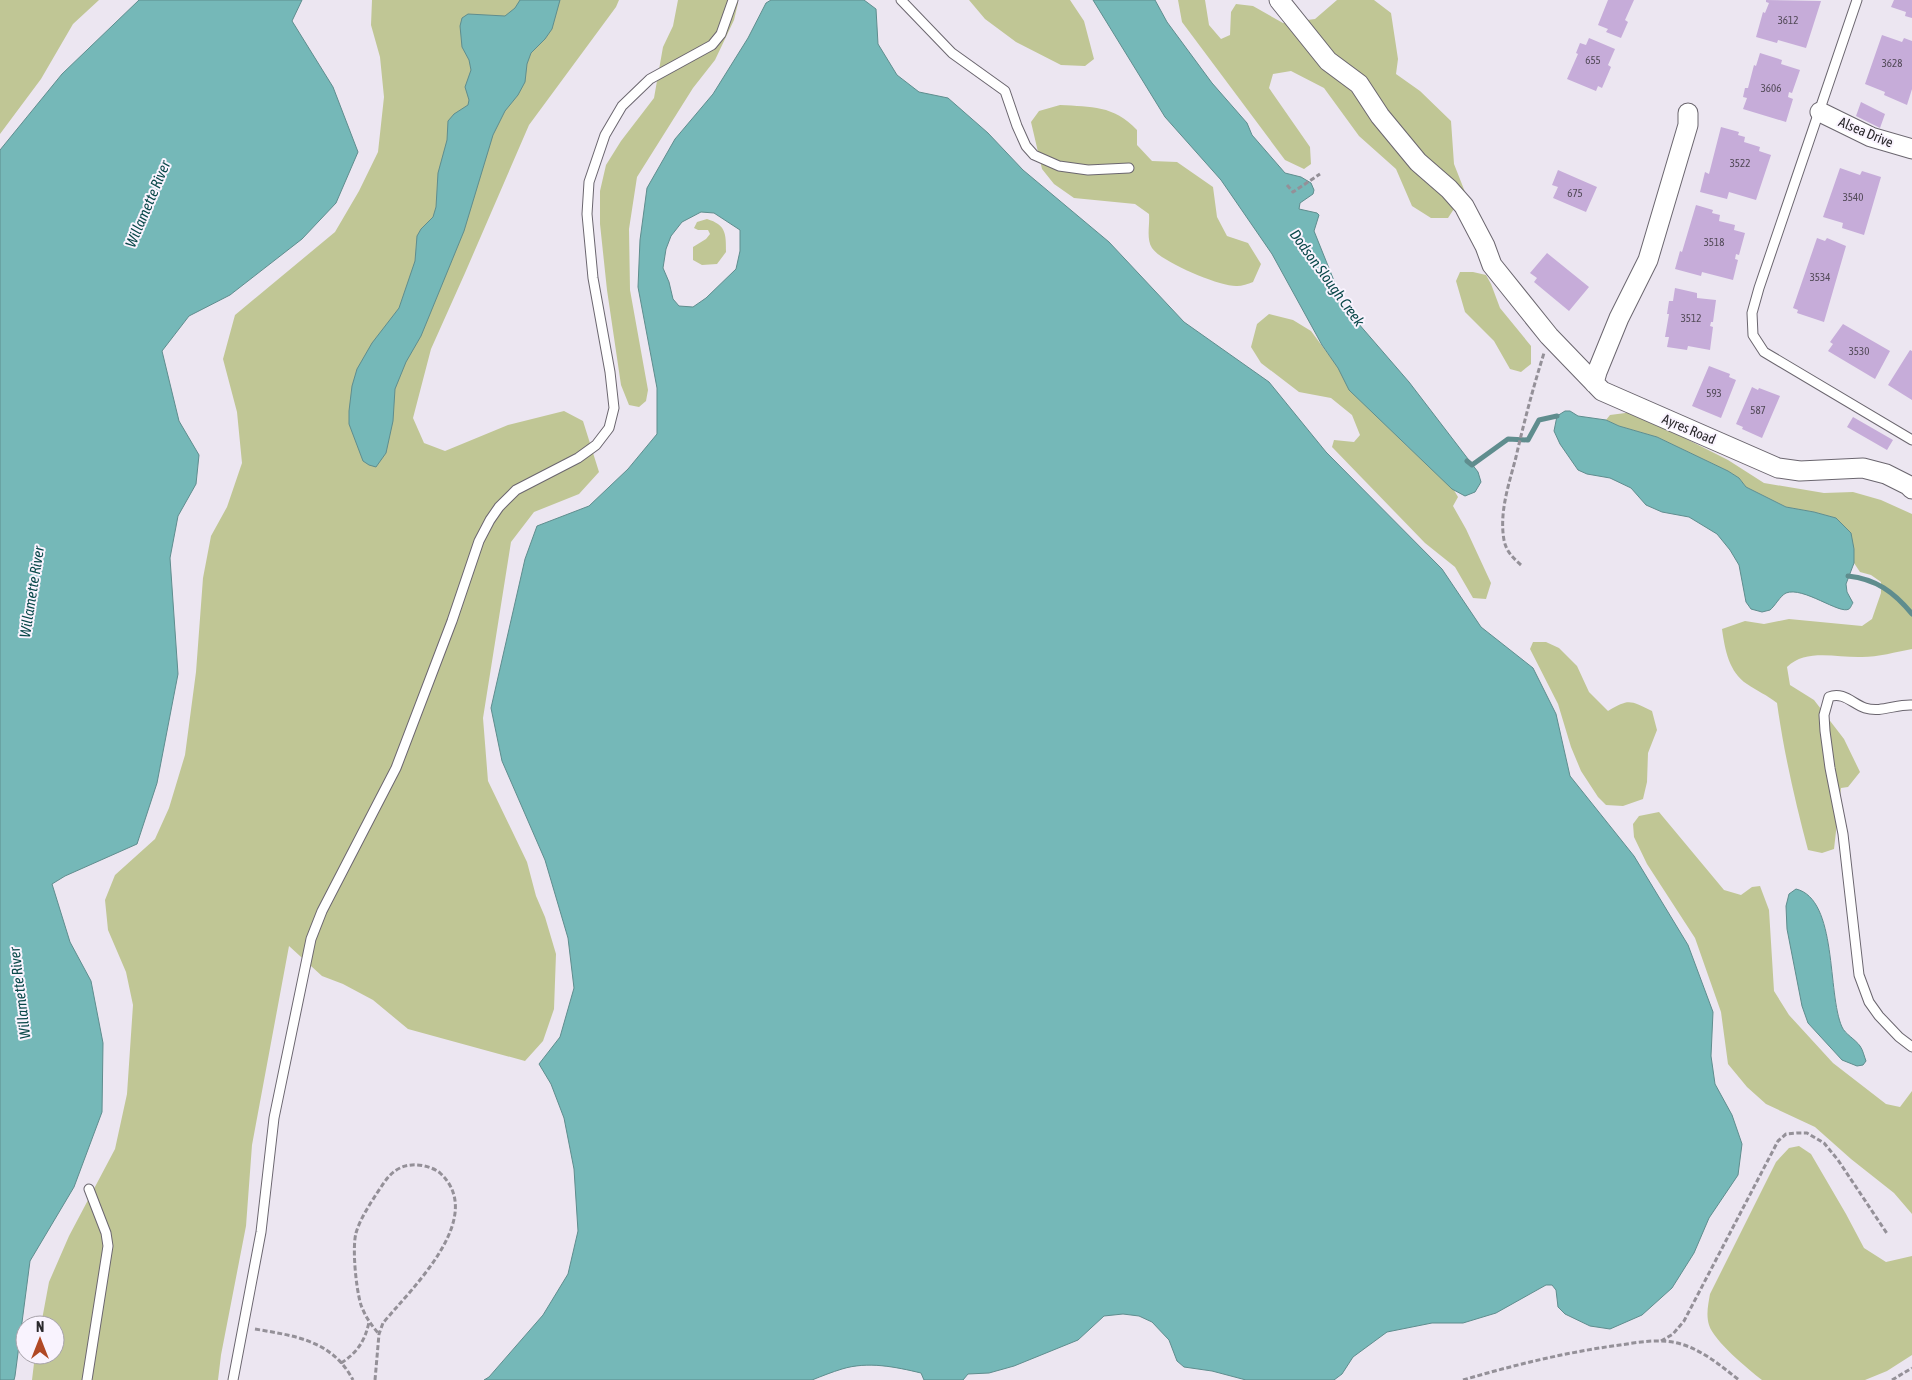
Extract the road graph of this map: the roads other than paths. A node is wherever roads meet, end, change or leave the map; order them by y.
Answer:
1 (733, 0) edge
2 (901, 0) edge
3 (1279, 0) edge
4 (1857, 0) edge
5 (1820, 112) junction
6 (1688, 113) dead end
7 (1912, 149) edge
8 (1129, 168) dead end
9 (1594, 383) junction
10 (1912, 440) edge
11 (1912, 489) edge
12 (1912, 705) edge
13 (1912, 1047) edge
14 (89, 1189) dead end
15 (87, 1380) edge
16 (233, 1380) edge

1 - 16 lane
2 - 8 lane
3 - 9 street, Ayres Road
4 - 5 lane
5 - 7 street, Alsea Drive
5 - 10 lane
6 - 9 street
9 - 11 street, Ayres Road
12 - 13 lane
14 - 15 lane

